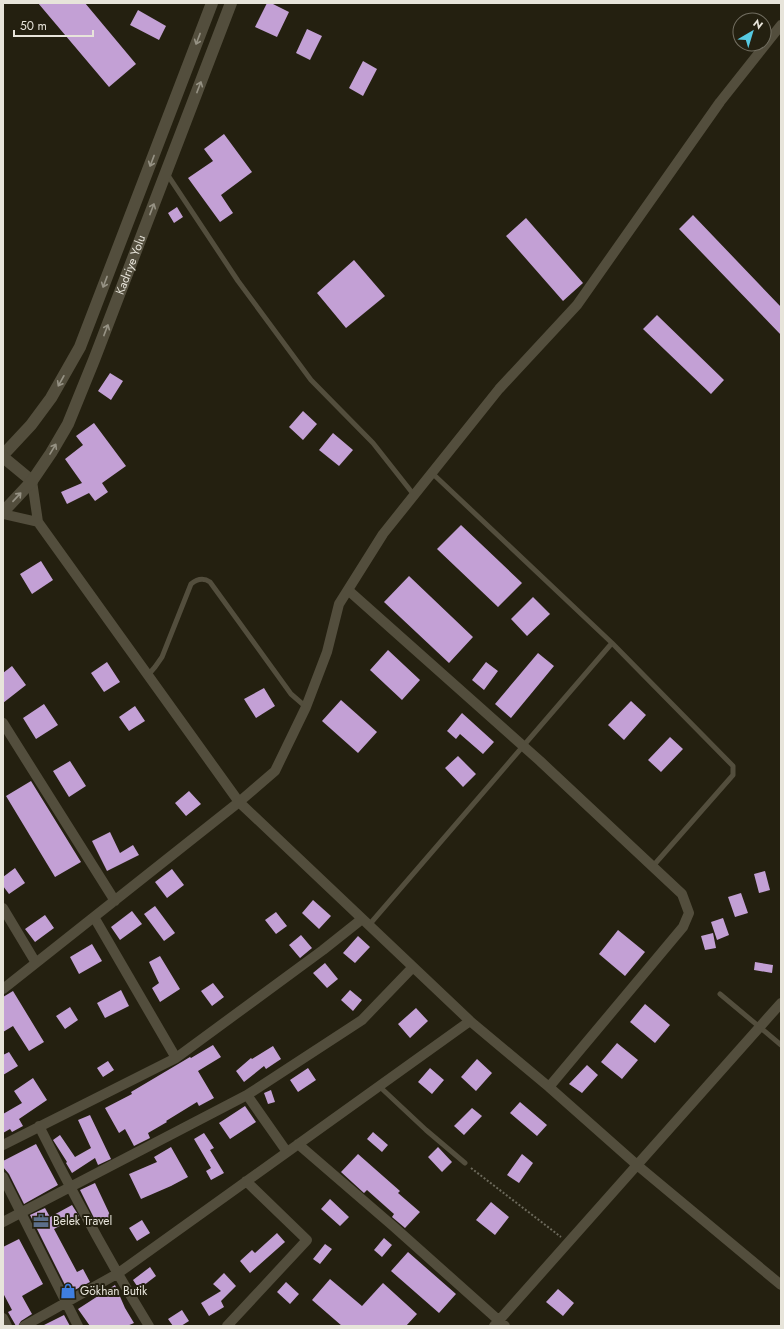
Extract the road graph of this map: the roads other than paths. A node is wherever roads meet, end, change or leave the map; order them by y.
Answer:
1 (212, 3) edge
2 (231, 3) edge
3 (781, 25) edge
4 (166, 173) junction
5 (3, 456) edge
6 (432, 473) junction
7 (32, 481) junction
8 (414, 495) junction
9 (3, 513) edge
10 (38, 522) junction
11 (348, 590) junction
12 (612, 643) junction
13 (148, 675) junction
14 (306, 707) junction
15 (3, 723) edge
16 (523, 746) junction
17 (239, 802) junction
18 (653, 866) junction
19 (115, 901) junction
20 (3, 908) edge
21 (94, 917) junction
22 (365, 922) junction
23 (36, 963) junction
24 (413, 967) junction
25 (3, 989) edge
26 (720, 994) dead end
27 (781, 1003) edge
28 (470, 1021) junction
29 (759, 1027) junction
30 (781, 1045) edge
31 (176, 1058) junction
32 (379, 1086) junction
33 (549, 1087) junction
34 (247, 1095) junction
35 (39, 1126) junction
36 (3, 1144) edge
37 (298, 1144) junction
38 (287, 1152) junction
39 (465, 1163) road end
40 (637, 1166) junction
41 (3, 1177) edge
42 (246, 1181) junction
43 (70, 1187) junction
44 (21, 1213) junction
45 (3, 1222) edge
46 (117, 1274) junction
47 (781, 1285) edge
48 (67, 1303) junction
49 (3, 1318) edge
50 (499, 1324) edge
51 (7, 1326) edge
52 (24, 1326) edge
53 (78, 1326) edge
54 (148, 1326) edge
55 (227, 1326) edge

1 -> 5 main road, Kadriye Yolu
4 -> 2 main road, Kadriye Yolu
3 - 6 street
7 -> 4 main road, Kadriye Yolu
4 - 8 lane
5 - 7 main road
6 - 8 street
6 - 12 lane
9 -> 7 main road, Kadriye Yolu
7 - 10 street
8 - 11 street
9 - 10 street
10 - 13 street
11 - 14 street
11 - 16 street
12 - 16 lane
12 - 18 lane
13 - 14 lane
13 - 17 street
14 - 17 street
15 - 19 street
16 - 18 street
16 - 22 lane
17 - 19 street
17 - 22 street
18 - 33 street
19 - 21 street
20 - 23 street
21 - 23 street
21 - 31 street
22 - 24 street
22 - 31 street
23 - 25 street
24 - 28 street
24 - 34 street
26 - 29 lane
27 - 29 street
28 - 32 street
28 - 33 street
29 - 30 lane
29 - 40 street
31 - 35 street
32 - 37 street
32 - 39 lane
33 - 40 street
34 - 38 street
34 - 43 street
35 - 36 street
35 - 43 street
37 - 38 street
37 - 50 street
38 - 42 street
40 - 47 street
40 - 50 street
41 - 44 street
42 - 46 street
42 - 55 street
43 - 44 street
43 - 46 street
44 - 45 street
44 - 48 street
46 - 48 street
46 - 54 street
48 - 52 street
48 - 53 street
49 - 51 street

